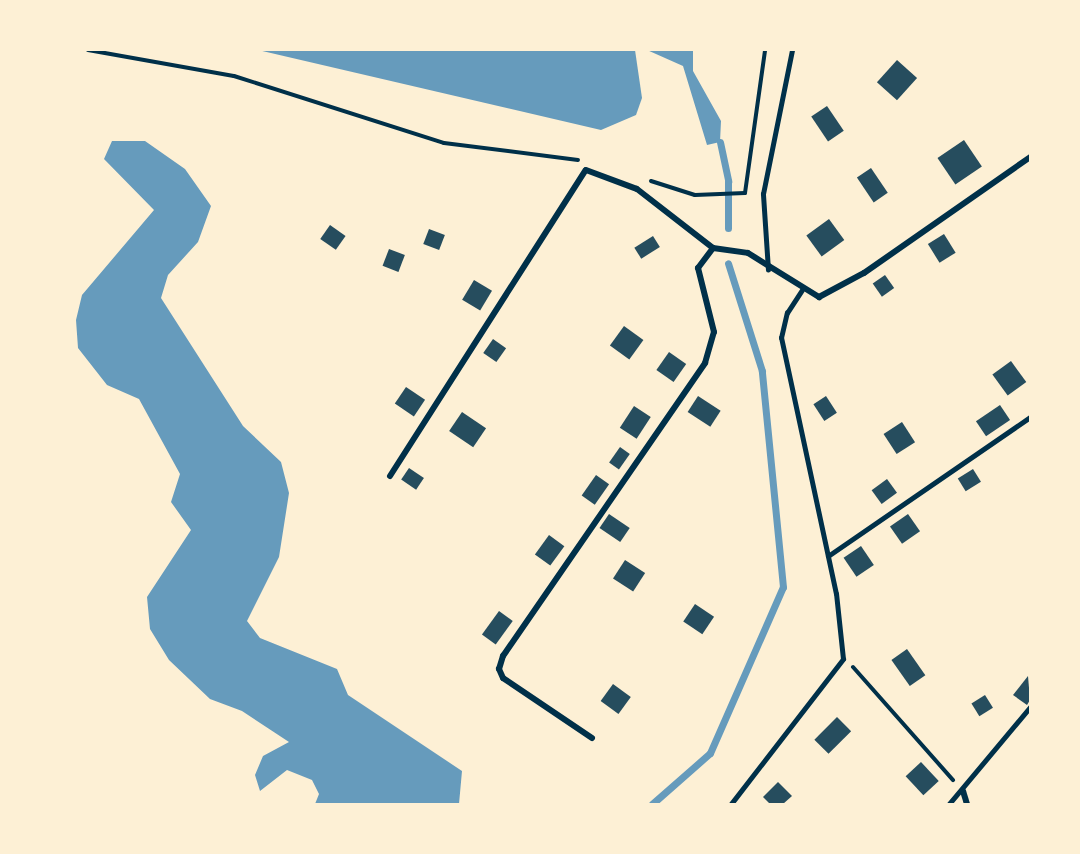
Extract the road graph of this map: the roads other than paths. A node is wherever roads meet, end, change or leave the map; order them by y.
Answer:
1 (792, 50) edge
2 (1030, 157) edge
3 (713, 248) junction
4 (768, 270) junction
5 (802, 290) junction
6 (1030, 417) edge
7 (390, 476) dead end
8 (828, 555) junction
9 (1030, 707) edge
10 (592, 738) dead end
11 (963, 791) junction
12 (731, 804) edge
13 (950, 804) edge
14 (967, 804) edge

1 - 4 lane
2 - 5 street
3 - 4 street
3 - 7 street
3 - 10 street
4 - 5 street
5 - 8 lane
6 - 8 lane
8 - 12 lane
9 - 11 lane
11 - 13 lane
11 - 14 street

